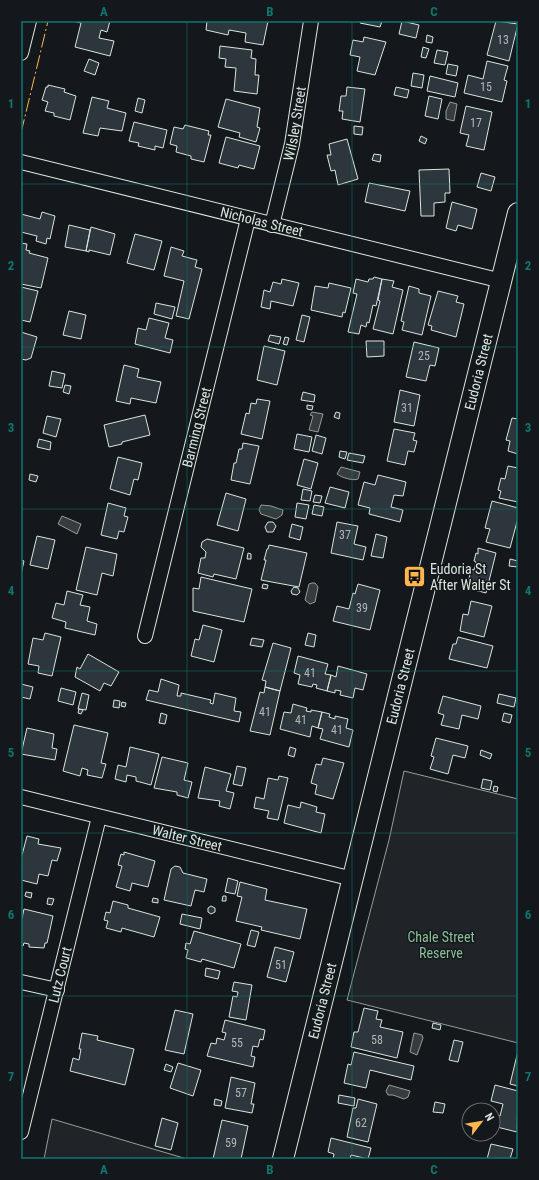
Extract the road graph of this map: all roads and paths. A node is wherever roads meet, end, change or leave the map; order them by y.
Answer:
1 (29, 21) edge
2 (311, 21) edge
3 (21, 53) edge
4 (21, 162) edge
5 (518, 213) edge
6 (248, 219) junction
7 (272, 225) junction
8 (502, 282) junction
9 (145, 636) dead end
10 (21, 797) edge
11 (99, 817) junction
12 (353, 879) junction
13 (21, 982) edge
14 (57, 990) junction
15 (21, 1132) edge
16 (283, 1159) edge

1 - 3 street
2 - 7 street, Wilsley Street
4 - 6 street, Nicholas Street
5 - 8 main road, Eudoria Street
6 - 7 street, Nicholas Street
6 - 9 street, Barming Street
7 - 8 street, Nicholas Street
8 - 12 main road, Eudoria Street
10 - 11 street, Walter Street
11 - 12 street, Walter Street
11 - 14 street, Lutz Court
12 - 16 main road, Eudoria Street
13 - 14 street
14 - 15 street, Lutz Court

